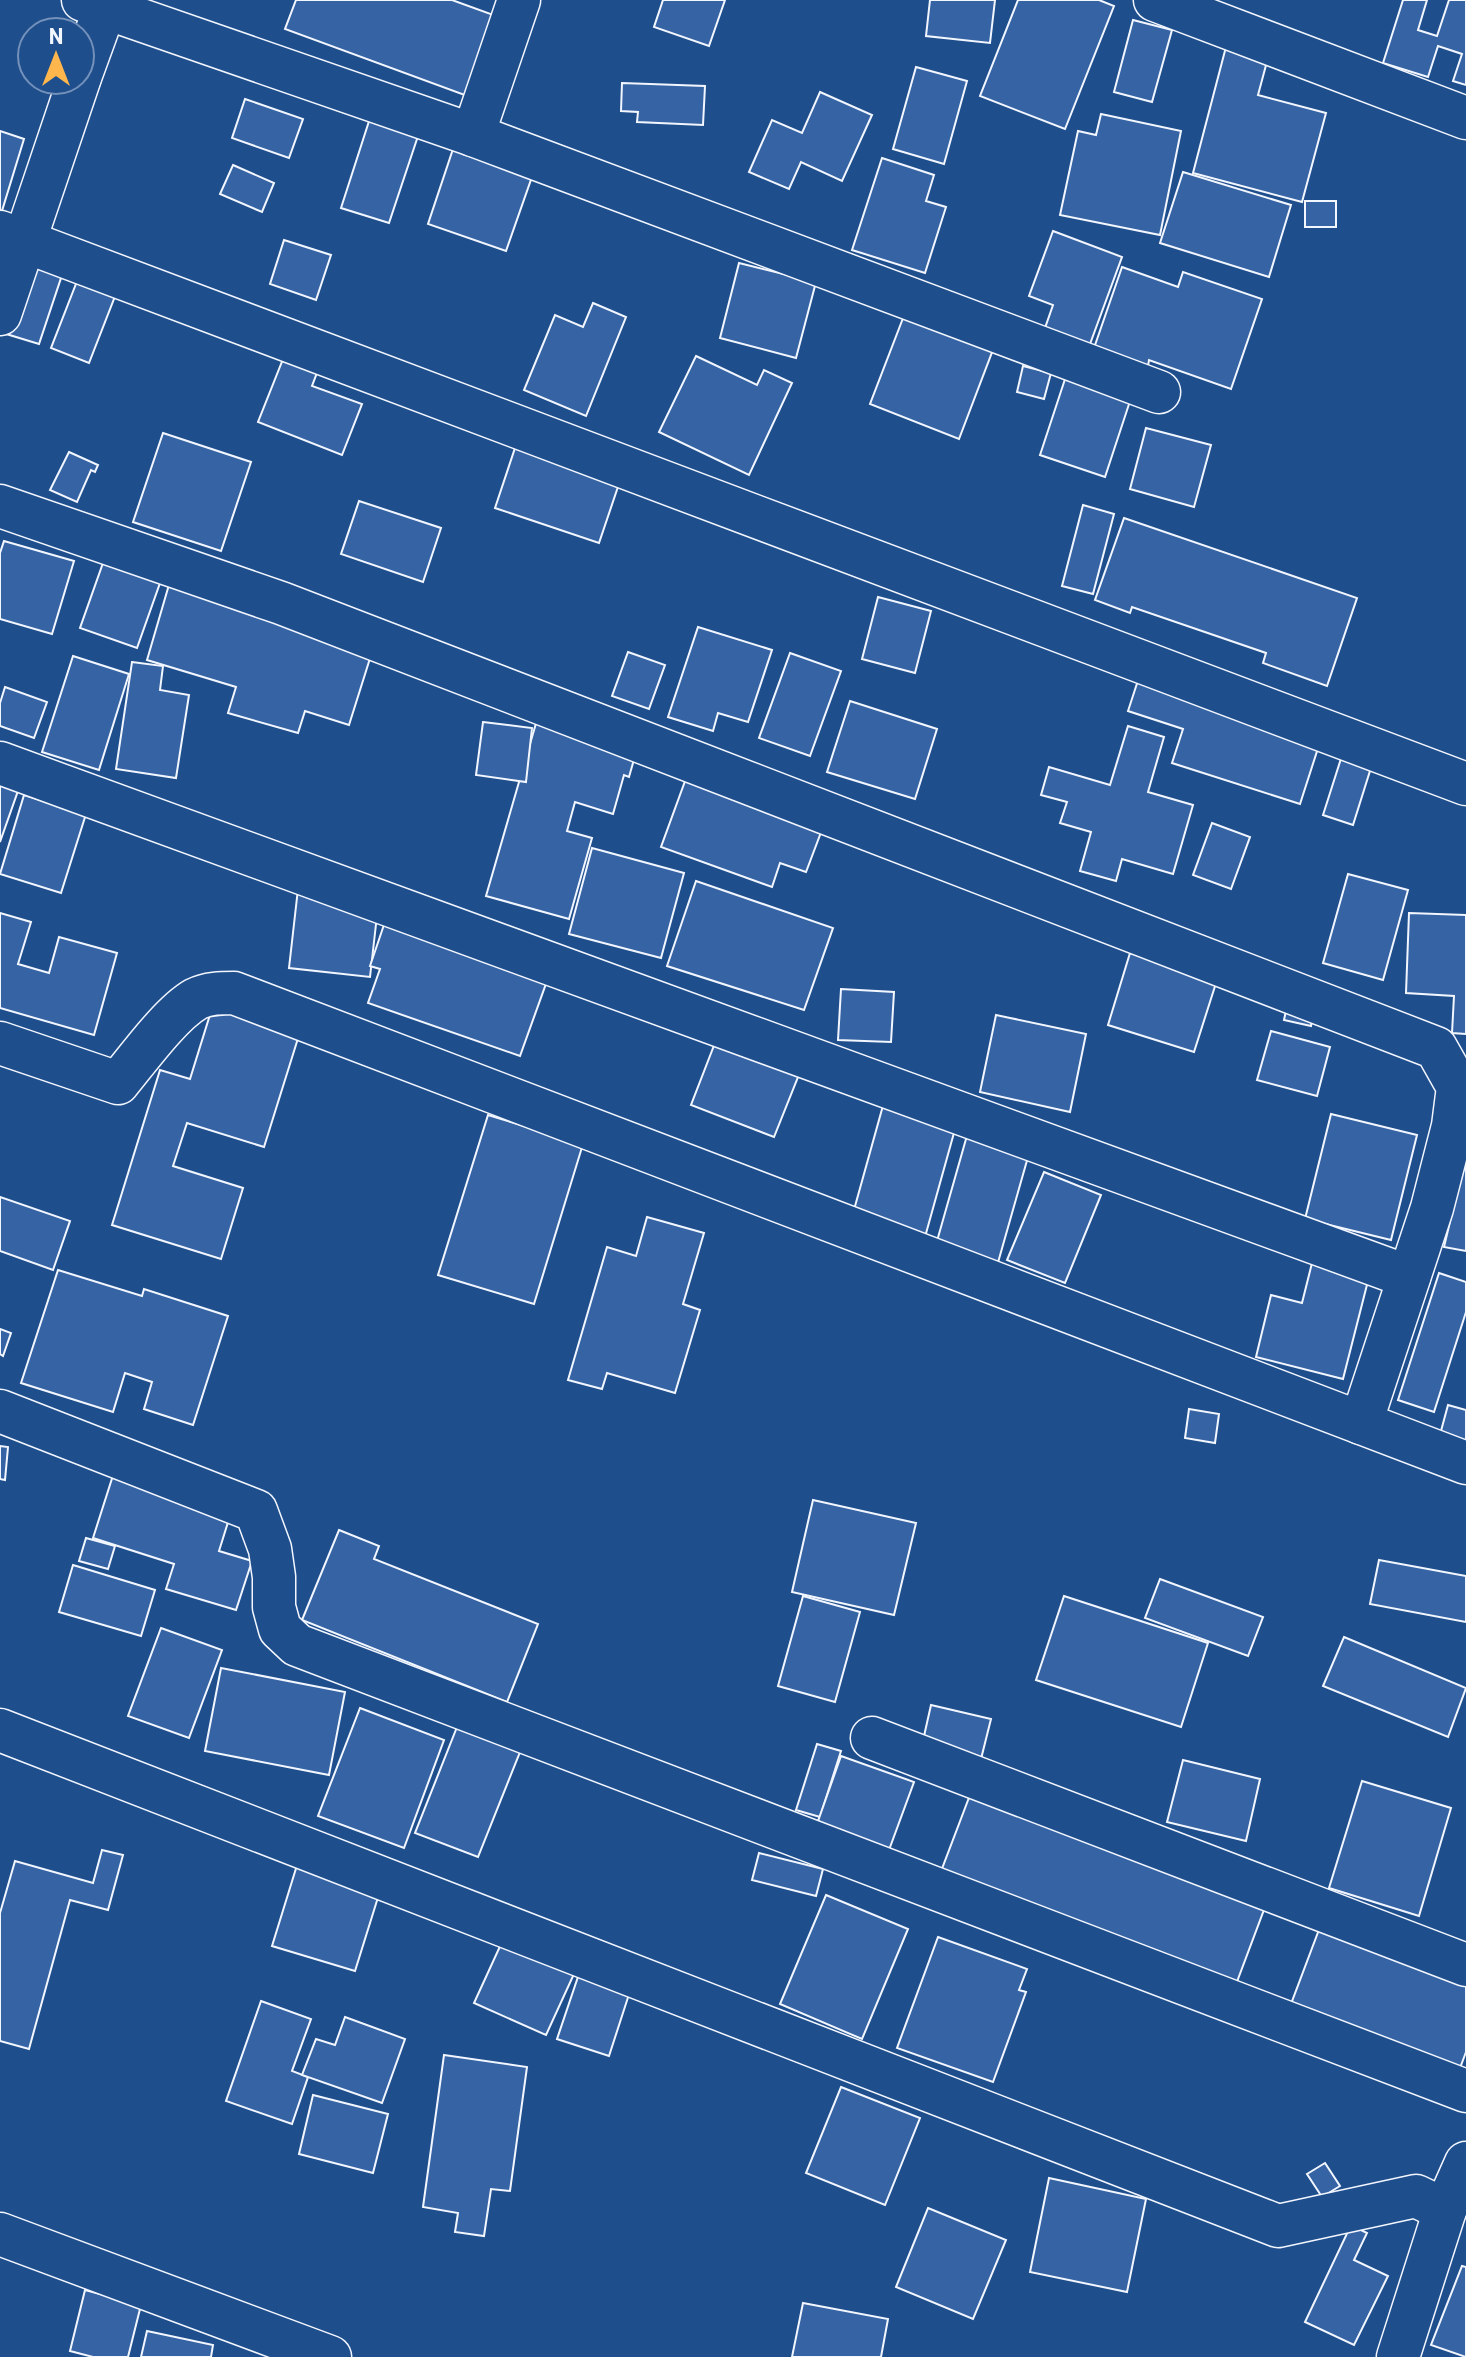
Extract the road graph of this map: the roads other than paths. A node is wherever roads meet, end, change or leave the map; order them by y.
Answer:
1 (519, 0) edge
2 (1155, 0) edge
3 (99, 2) edge
4 (71, 96) edge
5 (1466, 118) edge
6 (473, 135) junction
7 (13, 236) edge
8 (0, 314) edge
9 (1159, 392) dead end
10 (0, 506) edge
11 (0, 763) edge
12 (1466, 784) edge
13 (0, 1043) edge
14 (1409, 1277) junction
15 (0, 1411) edge
16 (1361, 1423) junction
17 (1466, 1463) edge
18 (0, 1730) edge
19 (872, 1738) dead end
20 (1466, 1965) edge
21 (1466, 2091) edge
22 (1466, 2163) edge
23 (1445, 2210) junction
24 (0, 2234) edge
25 (282, 2348) edge
26 (330, 2357) edge
27 (1398, 2357) edge

1 - 6 street
2 - 5 street
3 - 6 street
4 - 7 street
6 - 9 street
7 - 8 street
7 - 12 street
10 - 14 street
11 - 14 street
13 - 16 street
14 - 16 street
15 - 21 street
16 - 17 street
18 - 23 street
19 - 20 street
22 - 23 street
23 - 27 street
24 - 25 street
25 - 26 street

